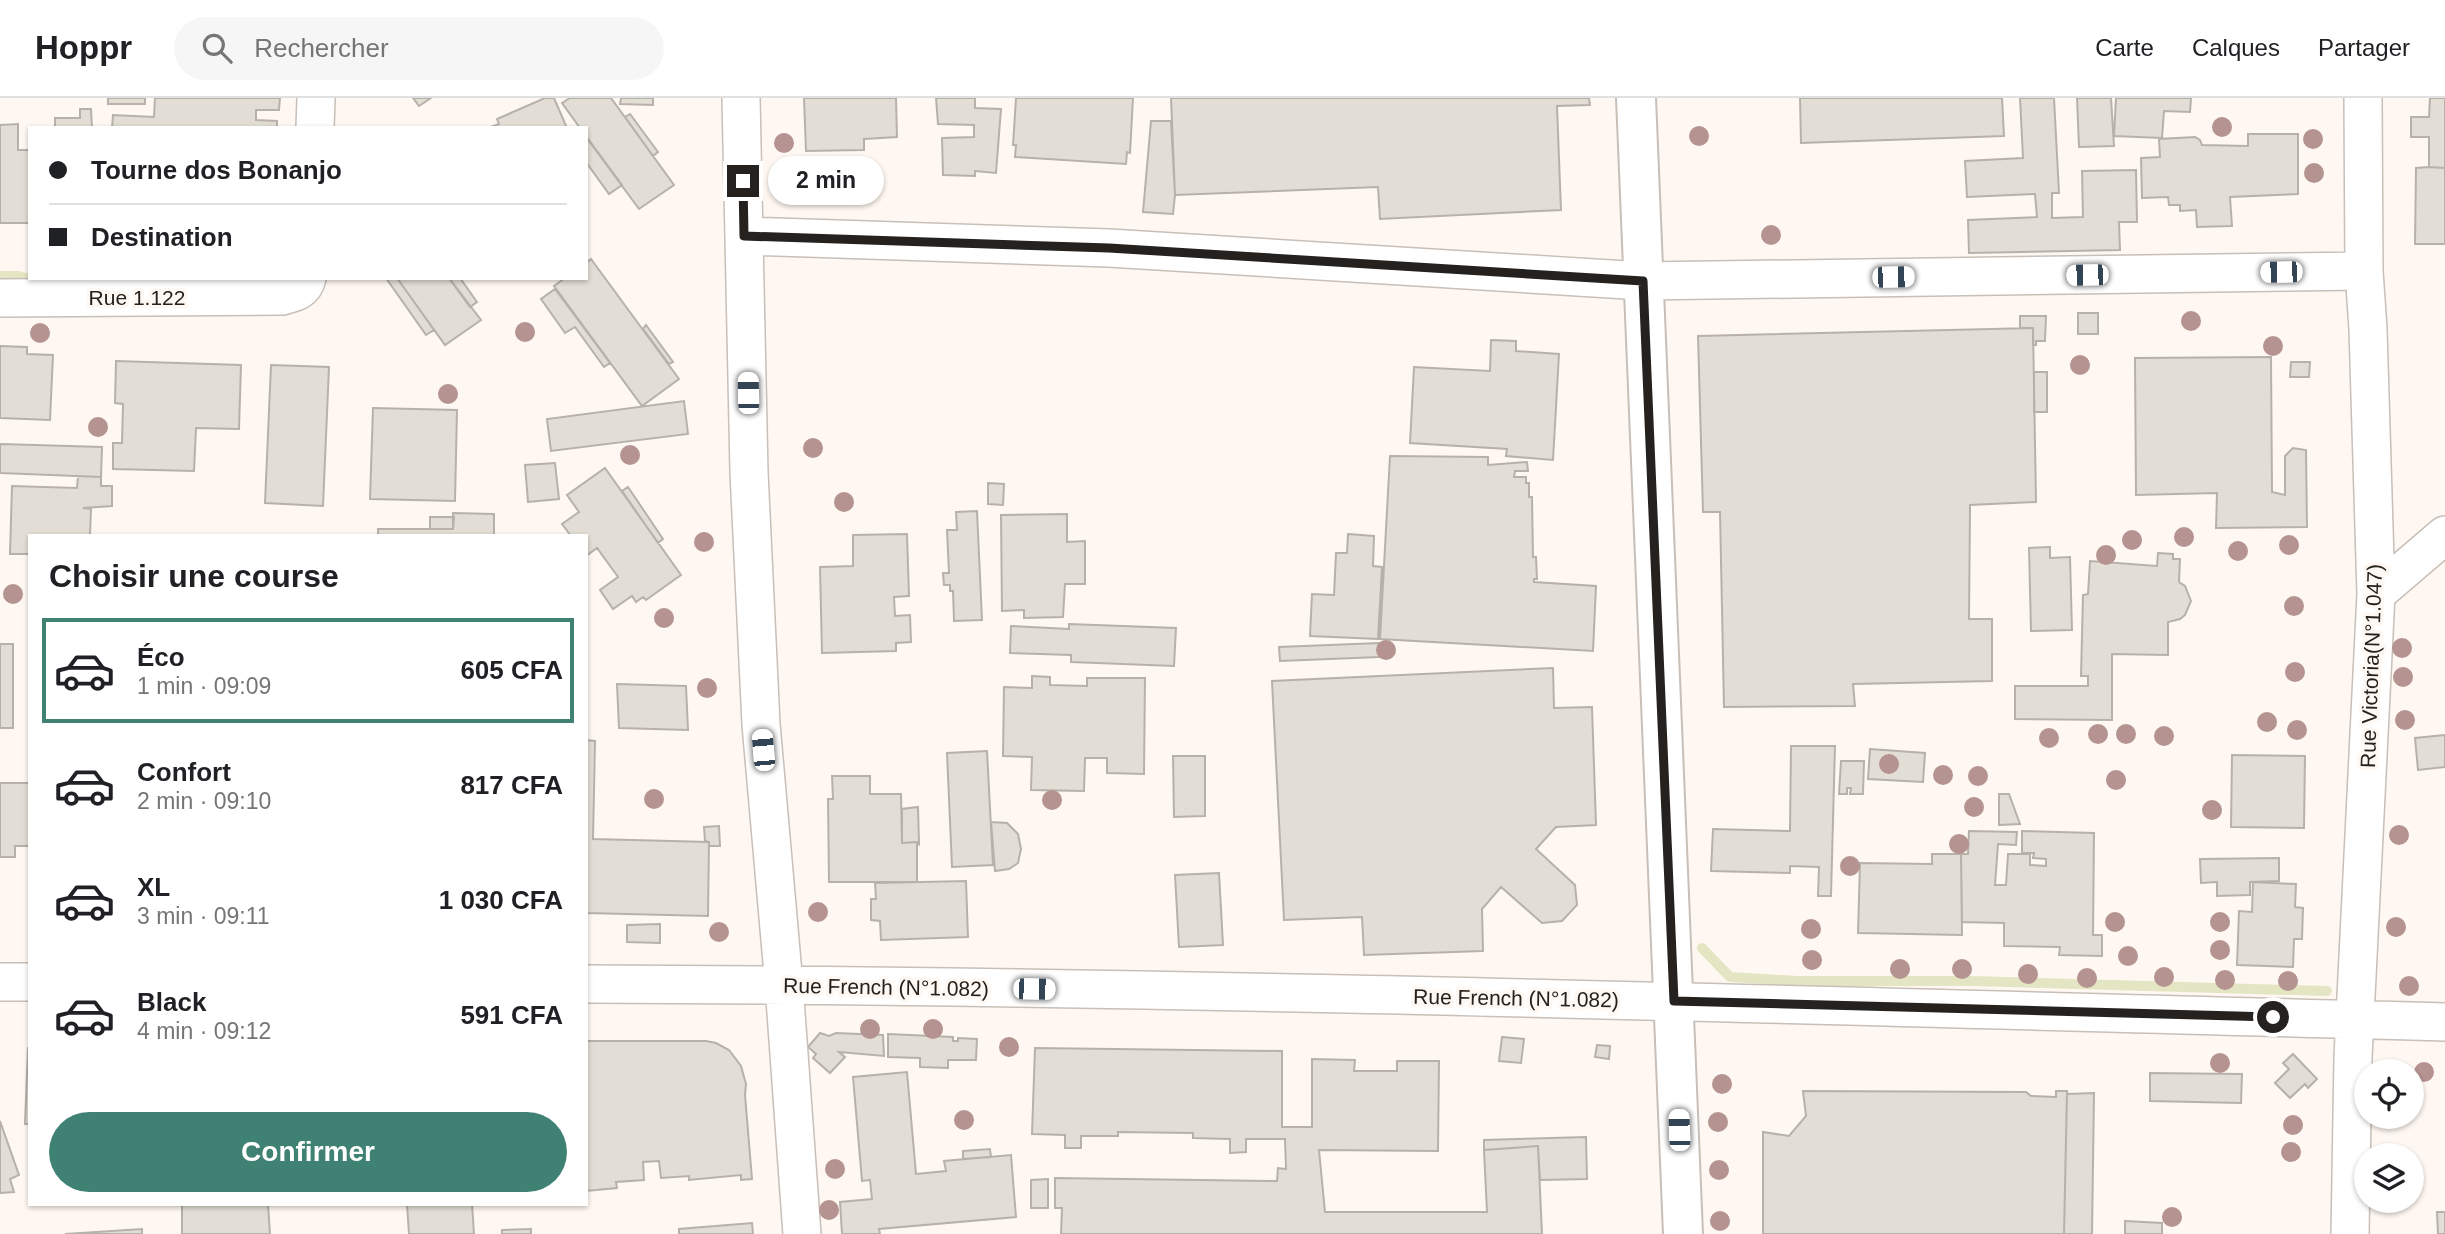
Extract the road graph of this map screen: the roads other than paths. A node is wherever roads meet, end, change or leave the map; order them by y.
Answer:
1 (316, 98) edge
2 (741, 98) edge
3 (1636, 98) edge
4 (2363, 98) edge
5 (315, 126) edge
6 (744, 236) junction
7 (2364, 271) junction
8 (306, 280) edge
9 (1643, 281) junction
10 (0, 298) edge
11 (2445, 534) edge
12 (2376, 594) junction
13 (0, 982) edge
14 (28, 982) edge
15 (588, 984) edge
16 (784, 985) junction
17 (1674, 1001) junction
18 (2355, 1019) junction
19 (2445, 1022) edge
20 (802, 1234) edge
21 (1683, 1234) edge
22 (2350, 1234) edge

1 - 5 street
2 - 6 street
3 - 9 main road
4 - 7 street, Rue Victoria(N°1.047)
6 - 9 street
6 - 16 street
7 - 9 street
7 - 12 street, Rue Victoria(N°1.047)
8 - 10 street, Rue 1.122
9 - 17 main road
11 - 12 street
12 - 18 street, Rue Victoria(N°1.047)
13 - 14 street
15 - 16 street, Rue French (N°1.082)
16 - 17 street, Rue French (N°1.082)
16 - 20 street
17 - 18 street, Rue French (N°1.082)
17 - 21 main road
18 - 19 street, Rue French (N°1.082)
18 - 22 street, Rue Victoria(N°1.047)

